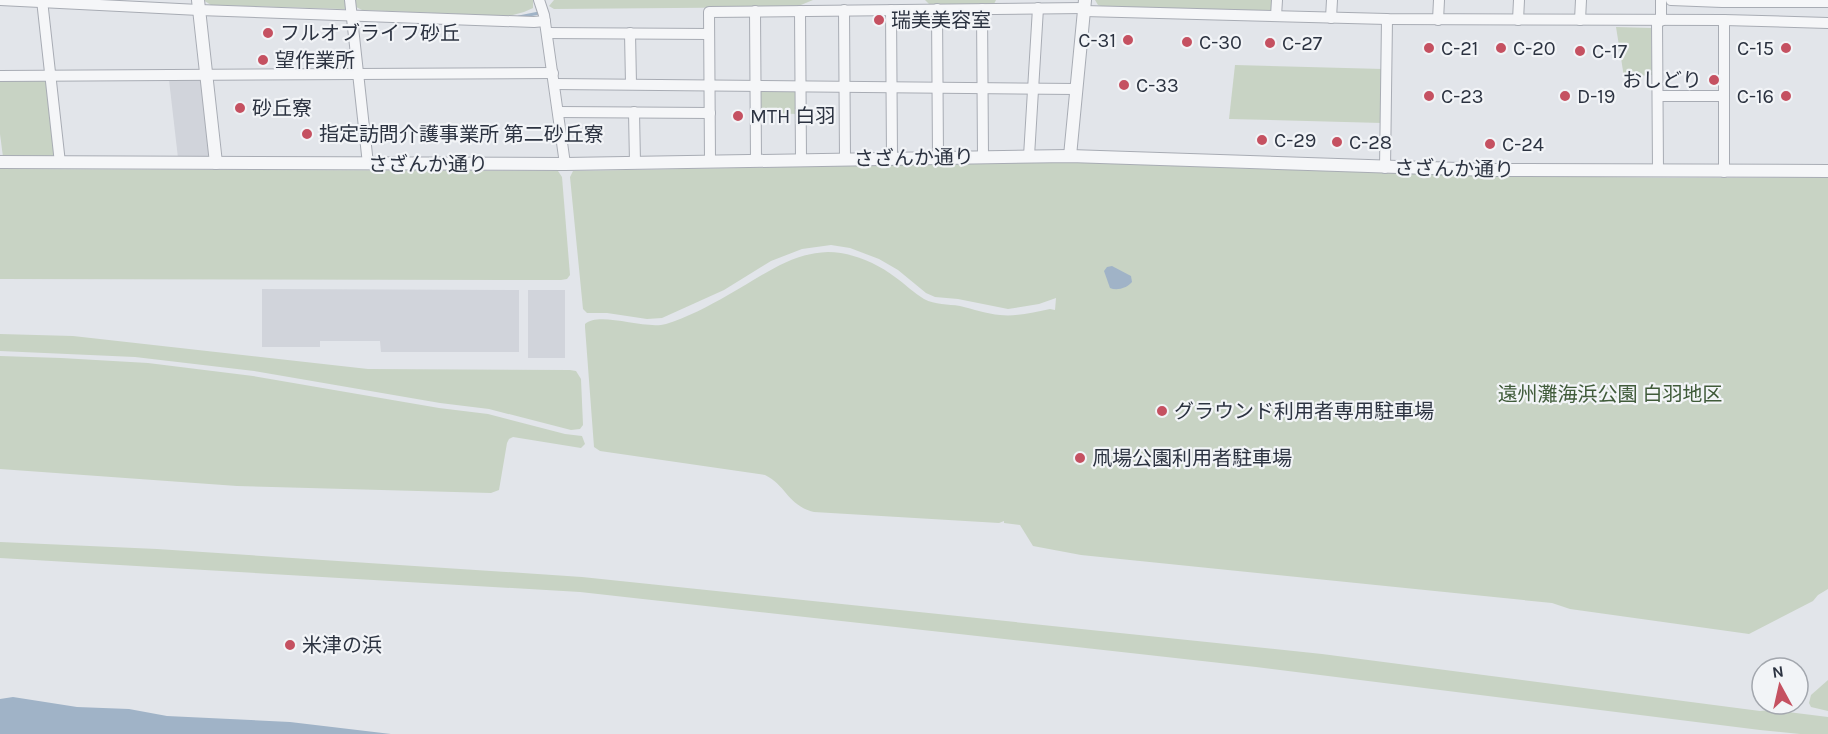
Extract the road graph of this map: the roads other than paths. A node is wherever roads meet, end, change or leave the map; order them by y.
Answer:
1 (0, 0) edge
2 (350, 0) edge
3 (539, 0) edge
4 (1277, 0) edge
5 (1332, 0) edge
6 (1439, 0) edge
7 (1519, 0) edge
8 (1581, 0) edge
9 (1660, 0) edge
10 (1671, 0) edge
11 (42, 2) edge
12 (1722, 2) junction
13 (1828, 2) edge
14 (198, 5) edge
15 (1084, 6) edge
16 (1038, 8) junction
17 (937, 9) junction
18 (982, 9) junction
19 (844, 10) junction
20 (891, 10) junction
21 (755, 11) junction
22 (800, 11) junction
23 (352, 16) junction
24 (1276, 16) junction
25 (1331, 18) junction
26 (1388, 19) junction
27 (1438, 20) junction
28 (1518, 20) junction
29 (1580, 20) junction
30 (1723, 20) junction
31 (545, 21) junction
32 (1659, 21) junction
33 (1828, 23) edge
34 (547, 33) junction
35 (630, 33) junction
36 (709, 34) junction
37 (207, 75) junction
38 (359, 75) junction
39 (0, 76) edge
40 (50, 76) junction
41 (553, 78) junction
42 (631, 84) junction
43 (709, 84) junction
44 (755, 85) junction
45 (800, 86) junction
46 (845, 86) junction
47 (891, 87) junction
48 (938, 87) junction
49 (982, 88) junction
50 (1033, 88) junction
51 (1076, 90) junction
52 (1658, 96) junction
53 (1724, 96) junction
54 (558, 112) junction
55 (634, 112) junction
56 (710, 113) junction
57 (1029, 156) junction
58 (1070, 156) junction
59 (983, 157) junction
60 (892, 158) junction
61 (938, 158) junction
62 (845, 159) junction
63 (756, 160) junction
64 (801, 160) junction
65 (710, 161) junction
66 (0, 162) edge
67 (635, 162) junction
68 (60, 163) junction
69 (216, 164) junction
70 (368, 164) junction
71 (565, 164) junction
72 (1385, 168) junction
73 (1658, 171) junction
74 (1828, 171) edge
75 (1724, 172) junction

1 - 11 street
2 - 23 street
3 - 31 street
4 - 24 street
5 - 25 street
6 - 27 street
7 - 28 street
8 - 29 street
9 - 32 street
10 - 12 street
11 - 14 street
11 - 40 street
12 - 13 street
12 - 30 street
14 - 23 street
14 - 37 street
15 - 16 street
15 - 24 street
15 - 51 street
16 - 18 street
16 - 50 street
17 - 18 street
17 - 20 street
17 - 48 street
18 - 49 street
19 - 20 street
19 - 22 street
19 - 46 street
20 - 47 street
21 - 22 street
21 - 36 street
21 - 44 street
22 - 45 street
23 - 31 street
23 - 38 street
24 - 25 street
25 - 26 street
26 - 27 street
26 - 72 street
27 - 28 street
28 - 29 street
29 - 32 street
30 - 32 street
30 - 33 street
30 - 53 street
31 - 34 street
32 - 52 street
34 - 35 street
34 - 41 street
35 - 36 street
35 - 42 street
36 - 43 street
37 - 38 street
37 - 40 street
37 - 69 street
38 - 41 street
38 - 70 street
39 - 40 street
40 - 68 street
41 - 42 street
41 - 54 street
42 - 43 street
43 - 44 street
43 - 56 street
44 - 45 street
44 - 63 street
45 - 46 street
45 - 64 street
46 - 47 street
46 - 62 street
47 - 48 street
47 - 60 street
48 - 49 street
48 - 61 street
49 - 50 street
49 - 59 street
50 - 51 street
50 - 57 street
51 - 58 street
52 - 53 street
52 - 73 street
53 - 75 street
54 - 55 street
54 - 71 street
55 - 56 street
55 - 67 street
56 - 65 street
57 - 58 street, さざんか通り
57 - 59 street, さざんか通り
58 - 72 street, さざんか通り
59 - 61 street, さざんか通り
60 - 61 street, さざんか通り
60 - 62 street, さざんか通り
62 - 64 street, さざんか通り
63 - 64 street, さざんか通り
63 - 65 street, さざんか通り
65 - 67 street, さざんか通り
66 - 68 street, さざんか通り
67 - 71 street, さざんか通り
68 - 69 street, さざんか通り
69 - 70 street, さざんか通り
70 - 71 street, さざんか通り
72 - 73 street, さざんか通り
73 - 75 street, さざんか通り
74 - 75 street, さざんか通り

